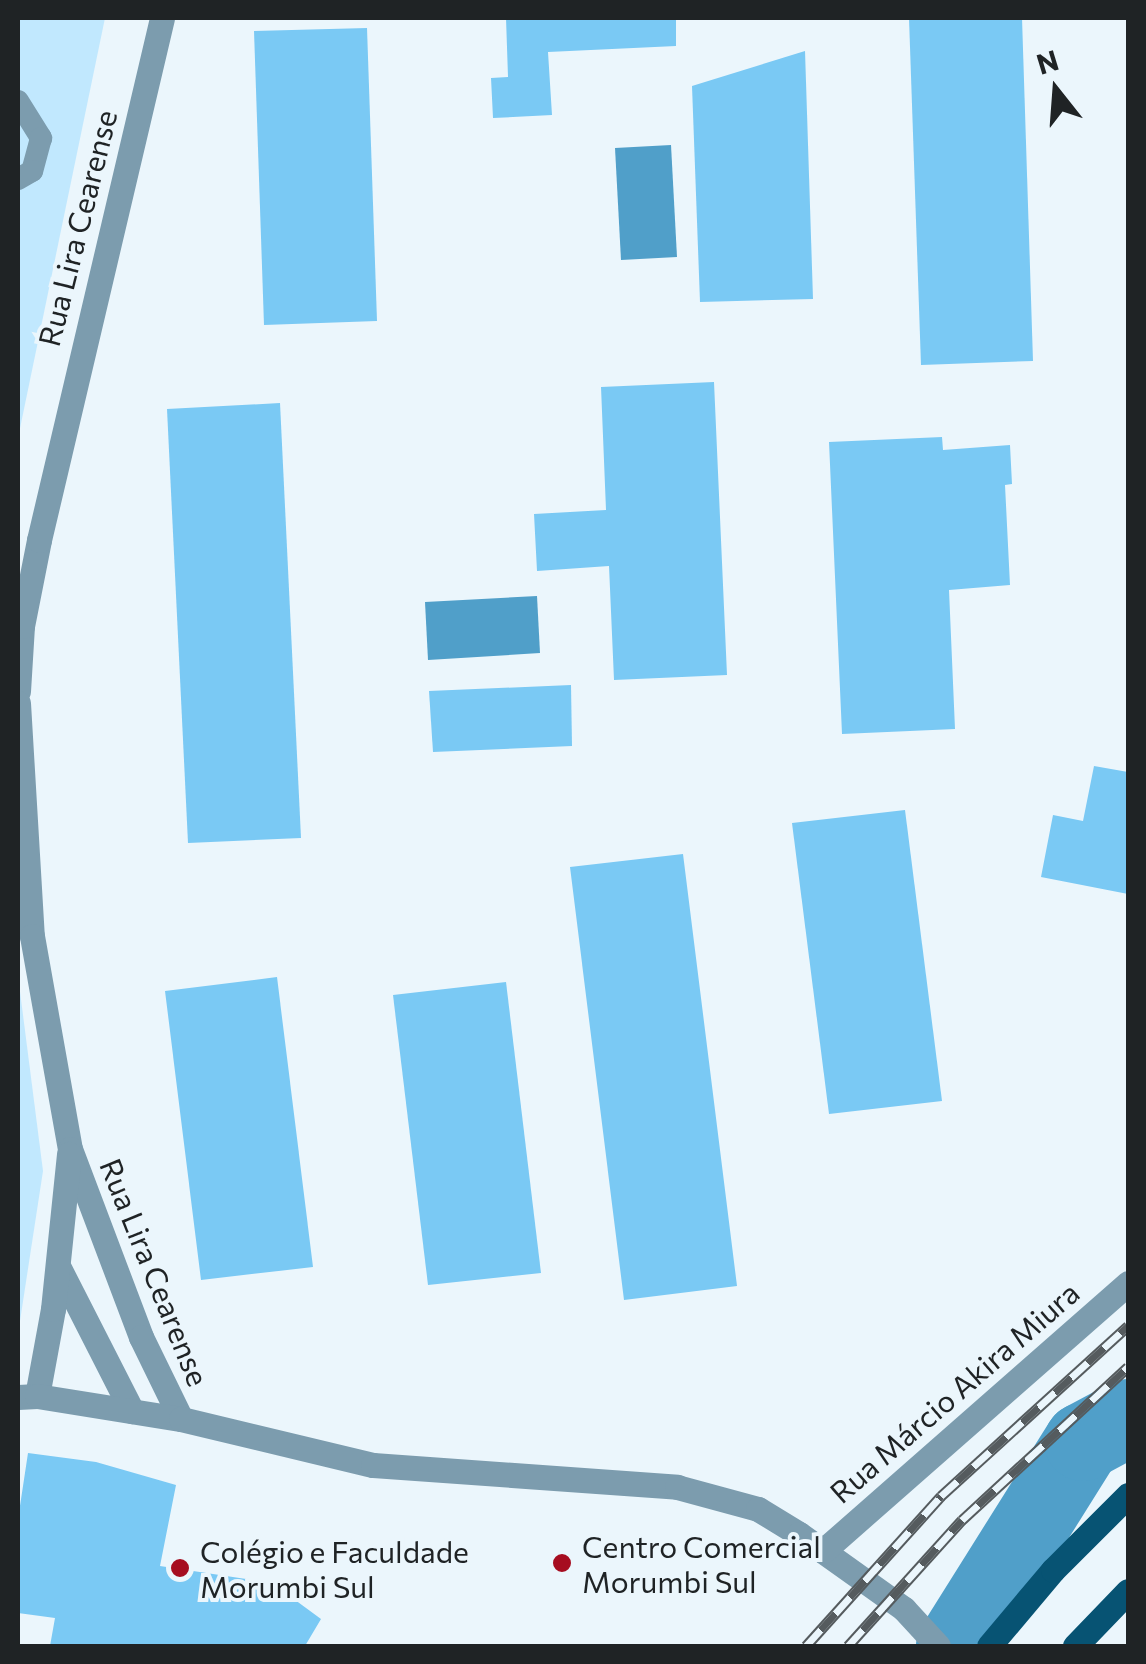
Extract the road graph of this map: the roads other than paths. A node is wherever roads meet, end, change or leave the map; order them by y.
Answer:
1 (162, 18) edge
2 (18, 101) edge
3 (18, 180) edge
4 (18, 691) edge
5 (18, 703) edge
6 (70, 1149) junction
7 (58, 1266) junction
8 (1128, 1283) edge
9 (27, 1397) edge
10 (132, 1411) junction
11 (180, 1419) junction
12 (1128, 1494) edge
13 (823, 1551) junction
14 (1128, 1591) edge
15 (938, 1646) edge
16 (988, 1646) edge
17 (1075, 1646) edge

1 - 4 street, Rua Lira Cearense
2 - 3 lane
5 - 6 street, Rua Lira Cearense
6 - 7 street, Rua Lira Cearense
6 - 11 street, Rua Lira Cearense
7 - 9 street, Rua Lira Cearense
7 - 10 street
8 - 13 street, Rua Márcio Akira Miura
9 - 10 street
10 - 11 street
11 - 13 street
12 - 16 main road
13 - 15 street
14 - 17 main road

